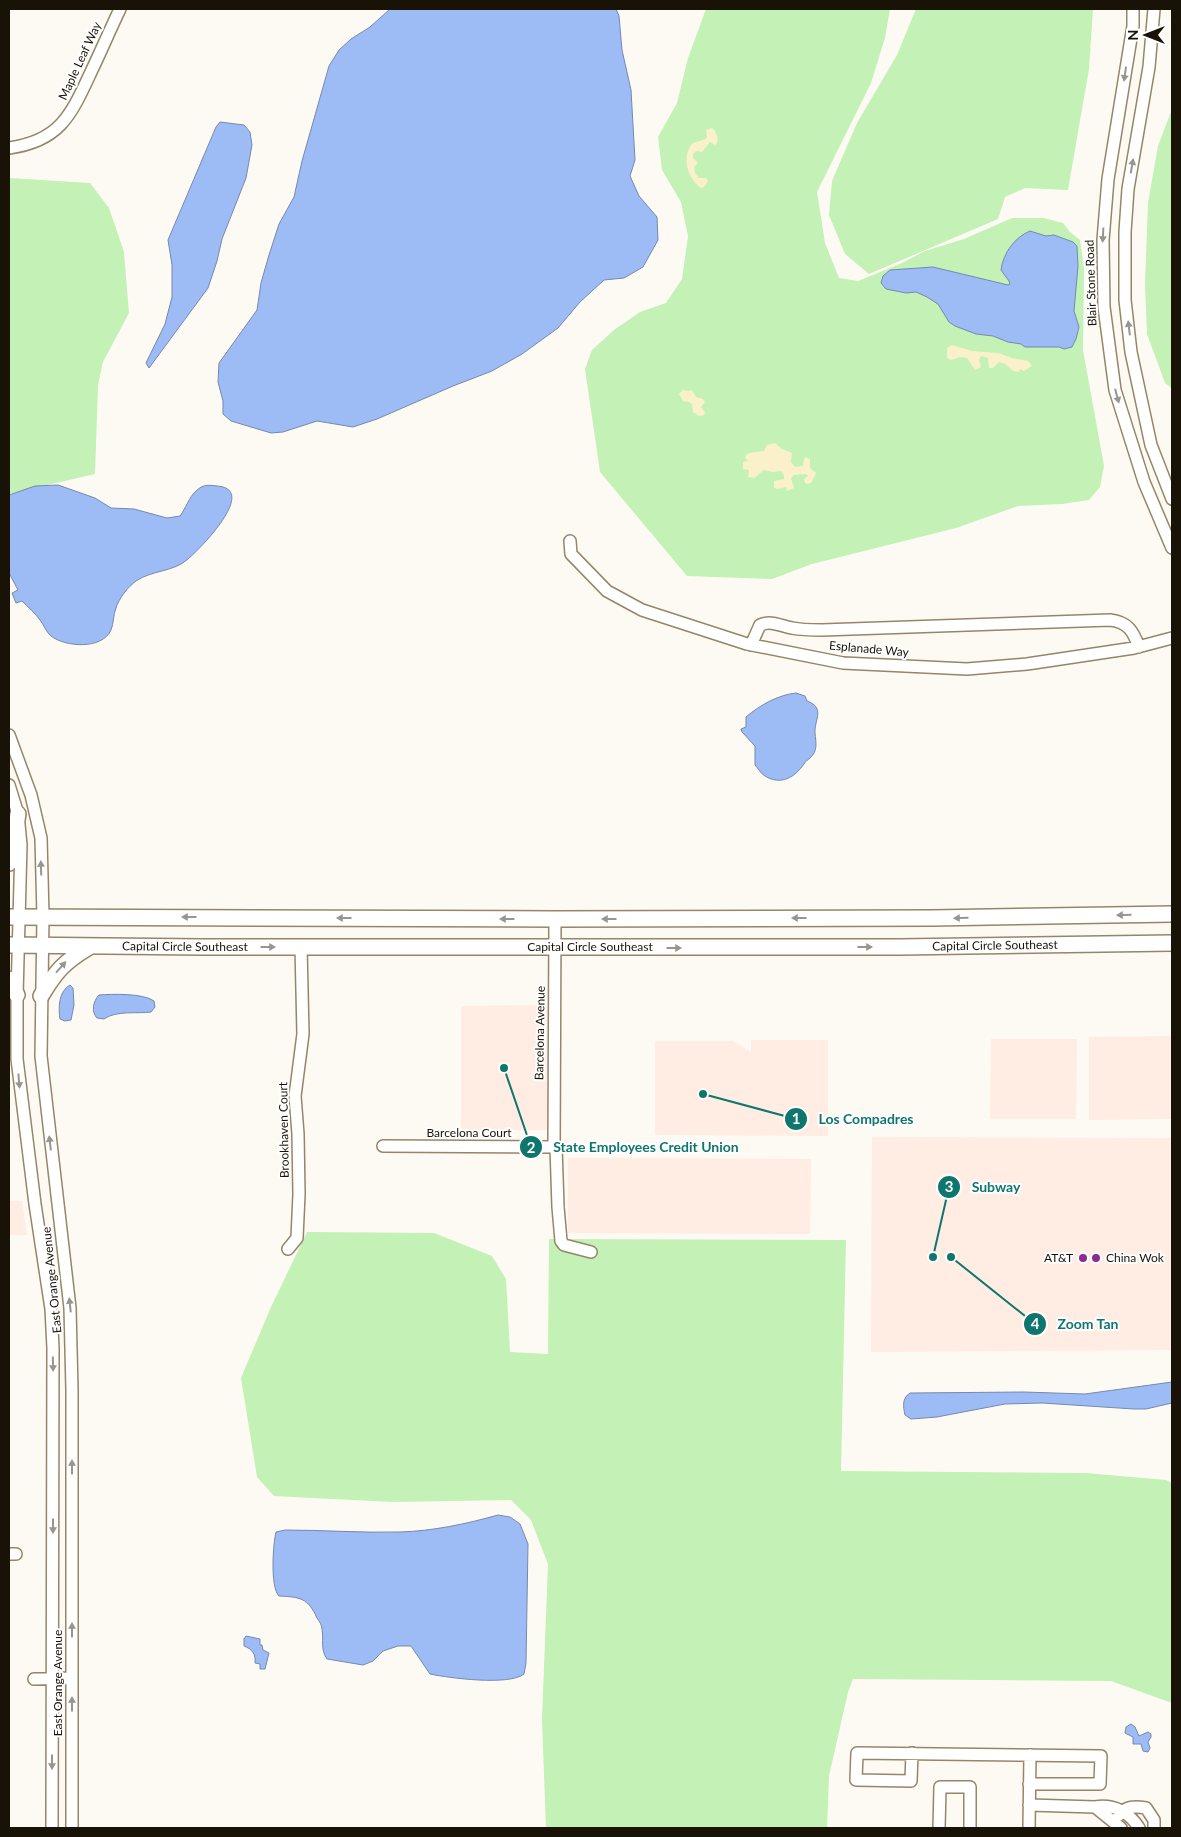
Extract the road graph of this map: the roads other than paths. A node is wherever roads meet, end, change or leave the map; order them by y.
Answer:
1 (120, 9) edge
2 (1133, 9) edge
3 (1154, 9) edge
4 (9, 148) edge
5 (1172, 499) edge
6 (570, 542) dead end
7 (1172, 548) edge
8 (1172, 638) edge
9 (751, 645) junction
10 (1139, 647) junction
11 (9, 735) edge
12 (9, 785) edge
13 (18, 814) junction
14 (9, 863) edge
15 (1172, 914) edge
16 (43, 916) junction
17 (14, 917) edge
18 (555, 919) junction
19 (1172, 943) edge
20 (13, 945) edge
21 (42, 946) junction
22 (89, 947) junction
23 (301, 947) junction
24 (555, 948) junction
25 (9, 979) edge
26 (17, 995) junction
27 (42, 996) junction
28 (383, 1146) dead end
29 (555, 1147) junction
30 (288, 1249) dead end
31 (591, 1252) dead end
32 (52, 1678) junction
33 (72, 1678) junction
34 (34, 1679) dead end
35 (912, 1753) junction
36 (1030, 1755) junction
37 (1030, 1784) junction
38 (1029, 1806) junction
39 (1095, 1807) junction
40 (1122, 1811) junction
41 (1117, 1825) edge
42 (52, 1828) edge
43 (72, 1828) edge
44 (939, 1828) edge
45 (970, 1828) edge
46 (1029, 1828) edge
47 (1139, 1828) edge
48 (1154, 1828) edge

1 - 4 street, Maple Leaf Way
2 -> 7 street, Blair Stone Road
5 -> 3 street
6 - 9 street, Esplanade Way
8 - 10 street, Esplanade Way
9 - 10 street, Esplanade Way
9 - 10 street
16 -> 11 street, East Orange Avenue
12 - 13 street, East Orange Avenue
13 - 14 main road
13 - 17 street, East Orange Avenue
15 -> 18 main road
16 - 17 main road
18 -> 16 main road
16 - 21 street, East Orange Avenue
17 - 20 street, East Orange Avenue
18 - 24 street, Barcelona Avenue
24 -> 19 main road, Capital Circle Southeast
20 - 21 main road, Capital Circle Southeast
20 - 26 street, East Orange Avenue
21 - 22 main road, Capital Circle Southeast
21 - 27 street, East Orange Avenue
22 -> 23 main road, Capital Circle Southeast
27 -> 22 main road
23 - 24 main road, Capital Circle Southeast
23 - 30 street, Brookhaven Court
24 - 29 street, Barcelona Avenue
25 - 26 main road
26 -> 32 street, East Orange Avenue
33 -> 27 street, East Orange Avenue
28 - 29 street, Barcelona Court
29 - 31 street, Barcelona Avenue
32 - 33 street
32 - 34 street
32 -> 42 street, East Orange Avenue
43 -> 33 street, East Orange Avenue
35 - 35 street
35 - 36 street
36 - 37 street
36 - 37 street
37 - 38 street
38 - 39 street
38 - 46 street
39 - 40 street
39 - 41 street
40 - 41 street
40 - 47 street
40 - 48 street
44 - 45 street

